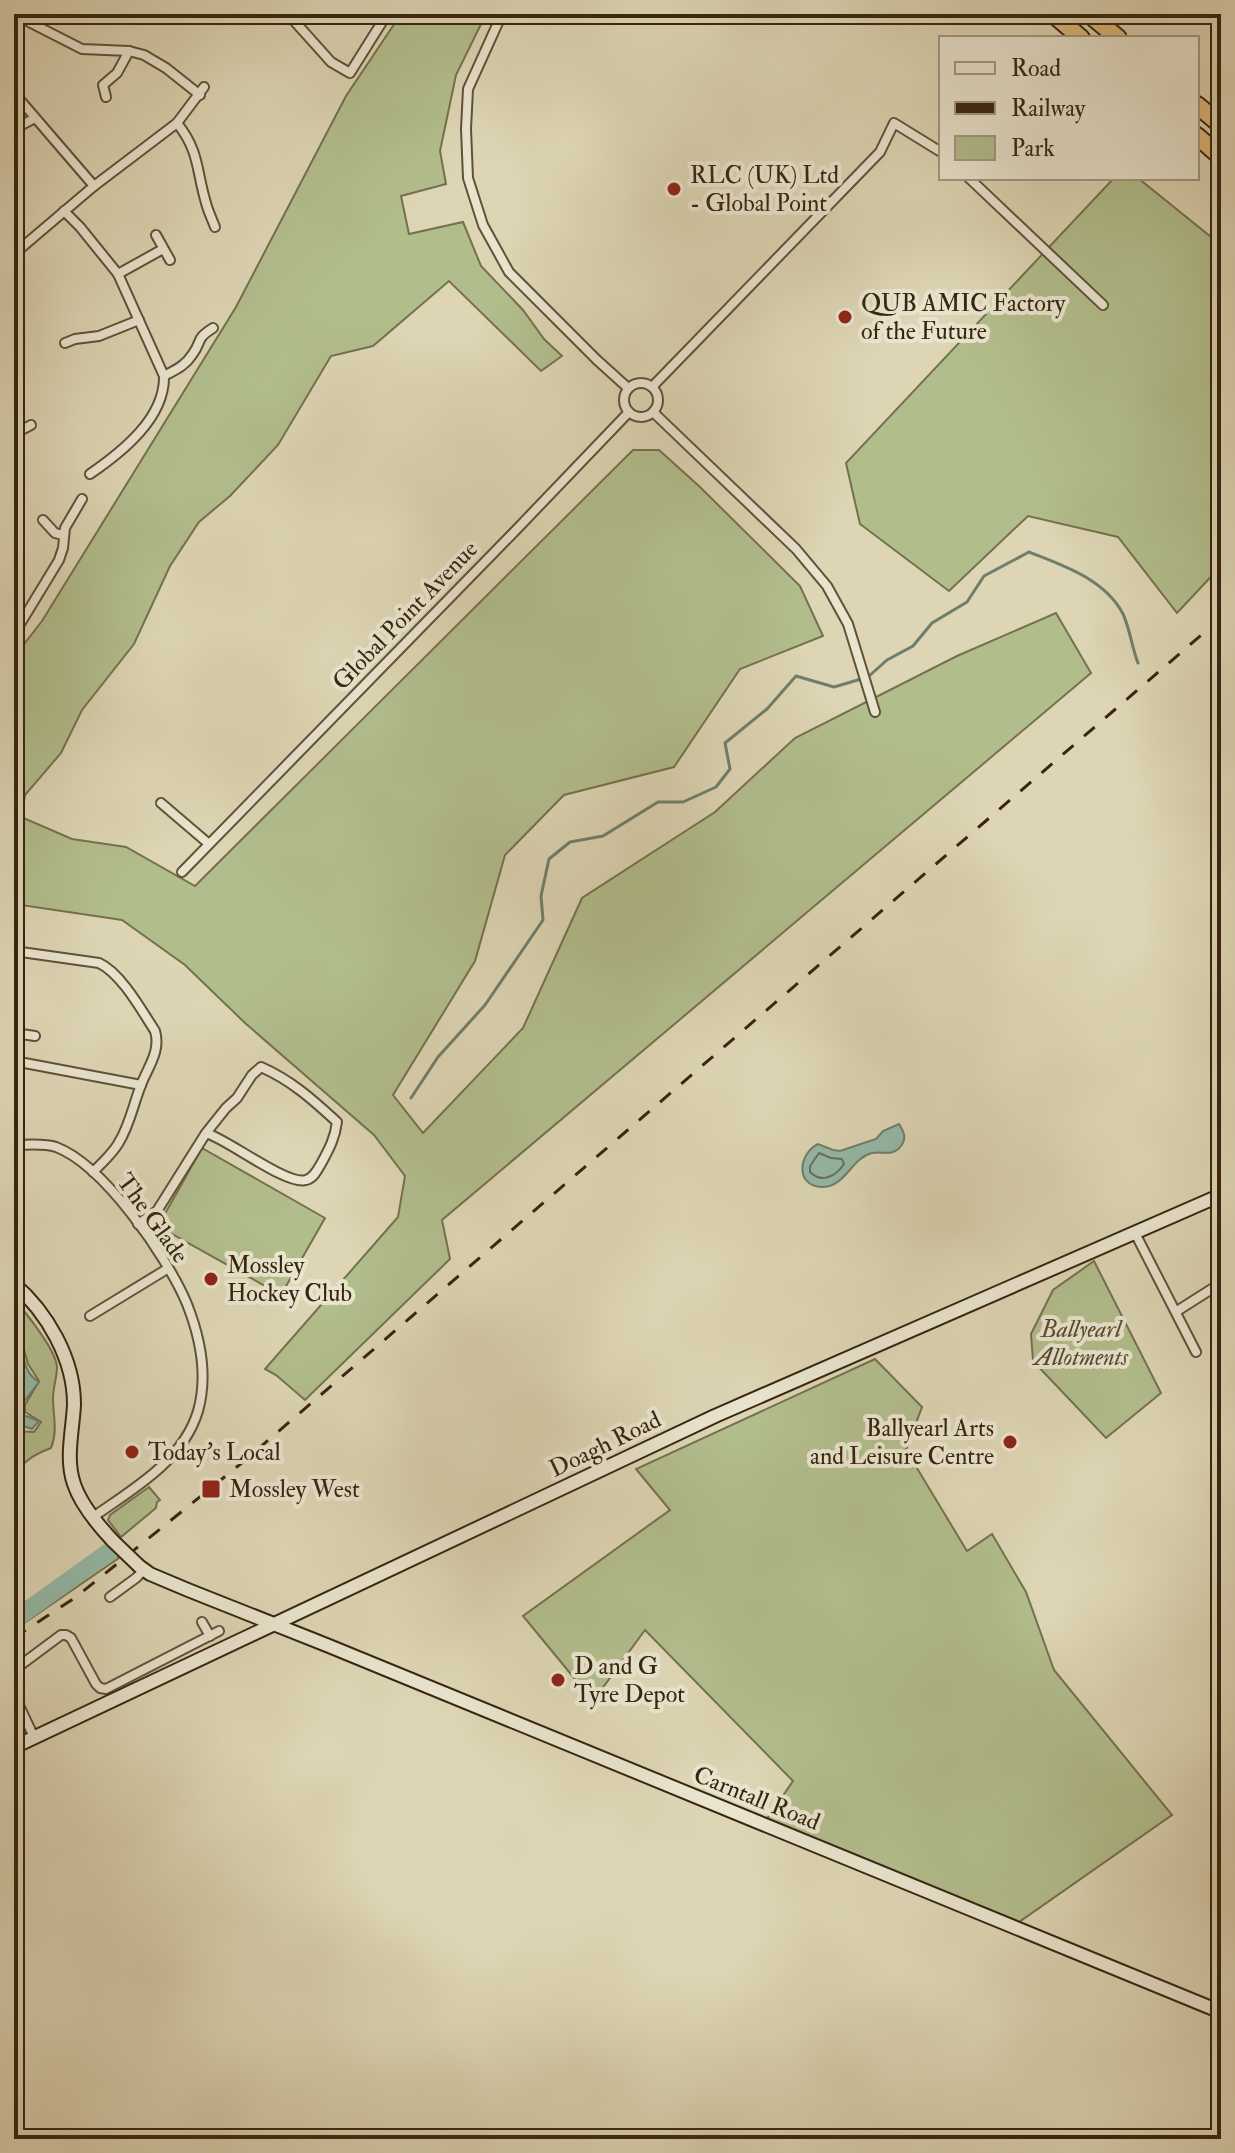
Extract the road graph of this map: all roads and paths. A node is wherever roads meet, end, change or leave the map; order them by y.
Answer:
1 (288, 14) edge
2 (387, 14) edge
3 (502, 14) edge
4 (1053, 14) edge
5 (1089, 14) edge
6 (29, 22) dead end
7 (1079, 36) edge
8 (1116, 36) edge
9 (129, 51) junction
10 (14, 93) edge
11 (106, 97) dead end
12 (1199, 107) edge
13 (35, 118) junction
14 (177, 123) junction
15 (1221, 125) edge
16 (14, 129) edge
17 (1199, 138) edge
18 (939, 151) edge
19 (1221, 157) edge
20 (971, 180) edge
21 (94, 186) junction
22 (64, 211) junction
23 (215, 227) dead end
24 (156, 235) dead end
25 (14, 240) edge
26 (163, 249) junction
27 (16, 252) edge
28 (170, 260) dead end
29 (118, 274) junction
30 (1103, 305) dead end
31 (139, 320) junction
32 (213, 328) dead end
33 (65, 343) dead end
34 (164, 376) junction
35 (652, 387) junction
36 (628, 388) junction
37 (629, 412) junction
38 (653, 412) junction
39 (31, 425) dead end
40 (14, 434) edge
41 (90, 474) dead end
42 (82, 499) dead end
43 (43, 520) dead end
44 (63, 535) junction
45 (14, 634) edge
46 (875, 712) dead end
47 (161, 803) dead end
48 (209, 844) junction
49 (182, 872) dead end
50 (14, 951) edge
51 (14, 1033) edge
52 (35, 1036) dead end
53 (14, 1061) edge
54 (141, 1085) junction
55 (206, 1133) junction
56 (14, 1145) edge
57 (93, 1172) junction
58 (1221, 1195) edge
59 (138, 1224) junction
60 (1135, 1233) junction
61 (167, 1269) junction
62 (14, 1284) edge
63 (1218, 1285) dead end
64 (1177, 1311) junction
65 (90, 1316) dead end
66 (1196, 1352) dead end
67 (93, 1517) junction
68 (141, 1568) junction
69 (110, 1597) dead end
70 (202, 1622) dead end
71 (276, 1624) junction
72 (219, 1631) dead end
73 (210, 1636) junction
74 (14, 1670) edge
75 (14, 1695) edge
76 (17, 1712) edge
77 (34, 1737) junction
78 (14, 1747) edge
79 (1221, 2012) edge

1 - 2 street
3 - 36 street
4 - 7 highway
5 - 8 highway
6 - 9 street
9 - 11 street
9 - 14 street
10 - 13 street
12 - 15 highway
13 - 16 street
13 - 21 street
14 - 21 street
14 - 23 street
17 - 19 highway
18 - 35 street
20 - 30 street
21 - 22 street
22 - 27 street
22 - 29 street
24 - 26 street
25 - 27 street
26 - 28 street
26 - 29 street
29 - 31 street
31 - 33 street
31 - 34 street
32 - 34 street
34 - 41 street
35 - 36 street
35 - 38 street
36 - 37 street
37 - 38 street
37 - 48 street, Global Point Avenue
38 - 46 street
39 - 40 street
42 - 44 street
43 - 44 street
44 - 45 street
47 - 48 street
48 - 49 street, Global Point Avenue
50 - 54 street
51 - 52 street
53 - 54 street
54 - 57 street
55 - 55 street
55 - 59 street
56 - 57 street, The Glade
57 - 59 street, The Glade
58 - 60 street, Doagh Road
59 - 61 street, The Glade
60 - 64 street
60 - 71 street, Doagh Road
61 - 65 street
61 - 67 street, The Glade
62 - 67 street, Carntall Road
63 - 64 street
64 - 66 street
67 - 68 street, Carntall Road, bridge
68 - 69 street
68 - 71 street, Carntall Road
70 - 73 street
71 - 77 street, Doagh Road
71 - 79 street, Carntall Road
72 - 73 street
73 - 74 street
75 - 76 street
76 - 77 street
77 - 78 street, Doagh Road

